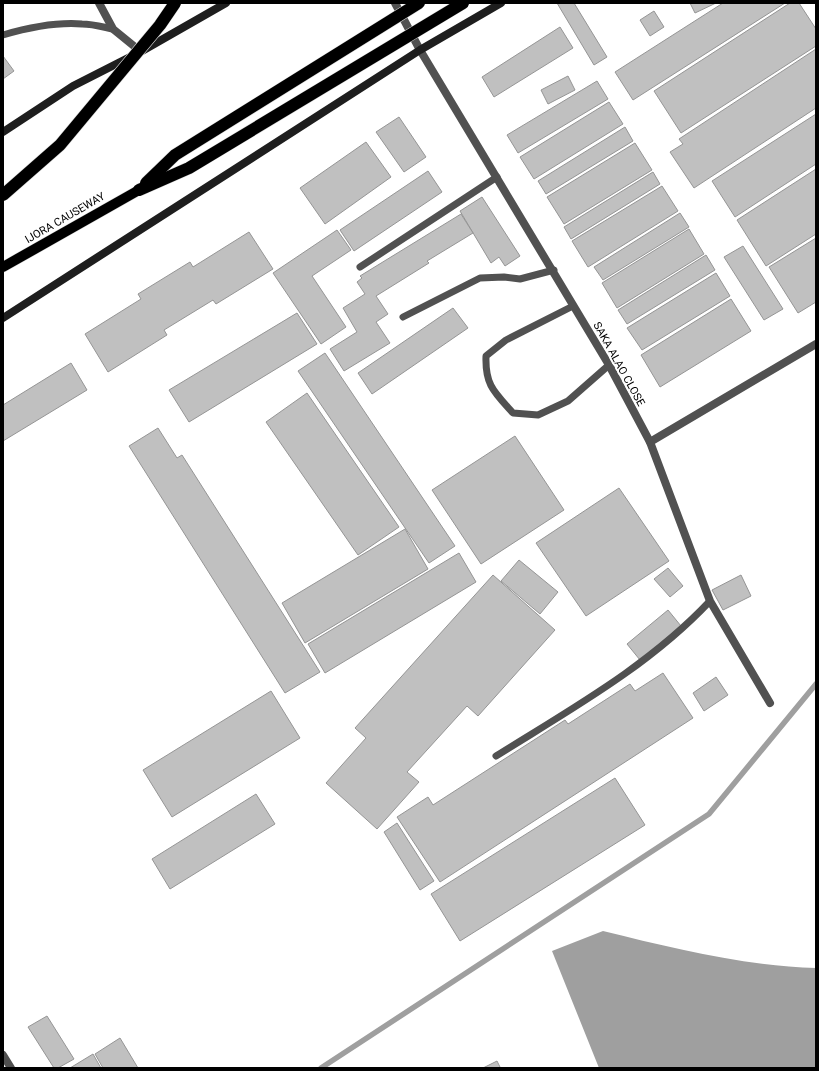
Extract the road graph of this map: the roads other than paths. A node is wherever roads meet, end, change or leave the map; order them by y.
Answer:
1 (99, 3) edge
2 (175, 3) edge
3 (226, 3) edge
4 (395, 3) edge
5 (419, 3) edge
6 (463, 3) edge
7 (501, 3) edge
8 (113, 29) junction
9 (3, 35) edge
10 (420, 50) junction
11 (140, 51) junction
12 (3, 132) edge
13 (498, 177) junction
14 (139, 190) junction
15 (3, 195) edge
16 (3, 267) edge
17 (360, 267) dead end
18 (554, 270) junction
19 (573, 306) junction
20 (403, 317) dead end
21 (3, 318) edge
22 (816, 344) edge
23 (608, 365) junction
24 (650, 442) junction
25 (710, 601) junction
26 (770, 703) dead end
27 (496, 756) dead end
28 (3, 1055) edge
29 (12, 1068) edge

1 - 8 street
2 - 15 highway, bridge
3 - 11 street
4 - 10 street, SAKA ALAO CLOSE
5 - 14 highway, bridge
6 - 14 highway, bridge
7 - 10 street
8 - 9 lane
8 - 11 street
10 - 13 street, SAKA ALAO CLOSE
10 - 21 street
11 - 12 street
13 - 17 lane
13 - 18 street, SAKA ALAO CLOSE
14 - 16 main road, IJORA CAUSEWAY
18 - 19 street, SAKA ALAO CLOSE
18 - 20 lane
19 - 23 street, SAKA ALAO CLOSE
19 - 23 lane
22 - 24 street
23 - 24 street, SAKA ALAO CLOSE
24 - 25 street, SAKA ALAO CLOSE
25 - 26 street, SAKA ALAO CLOSE
25 - 27 lane
28 - 29 street

